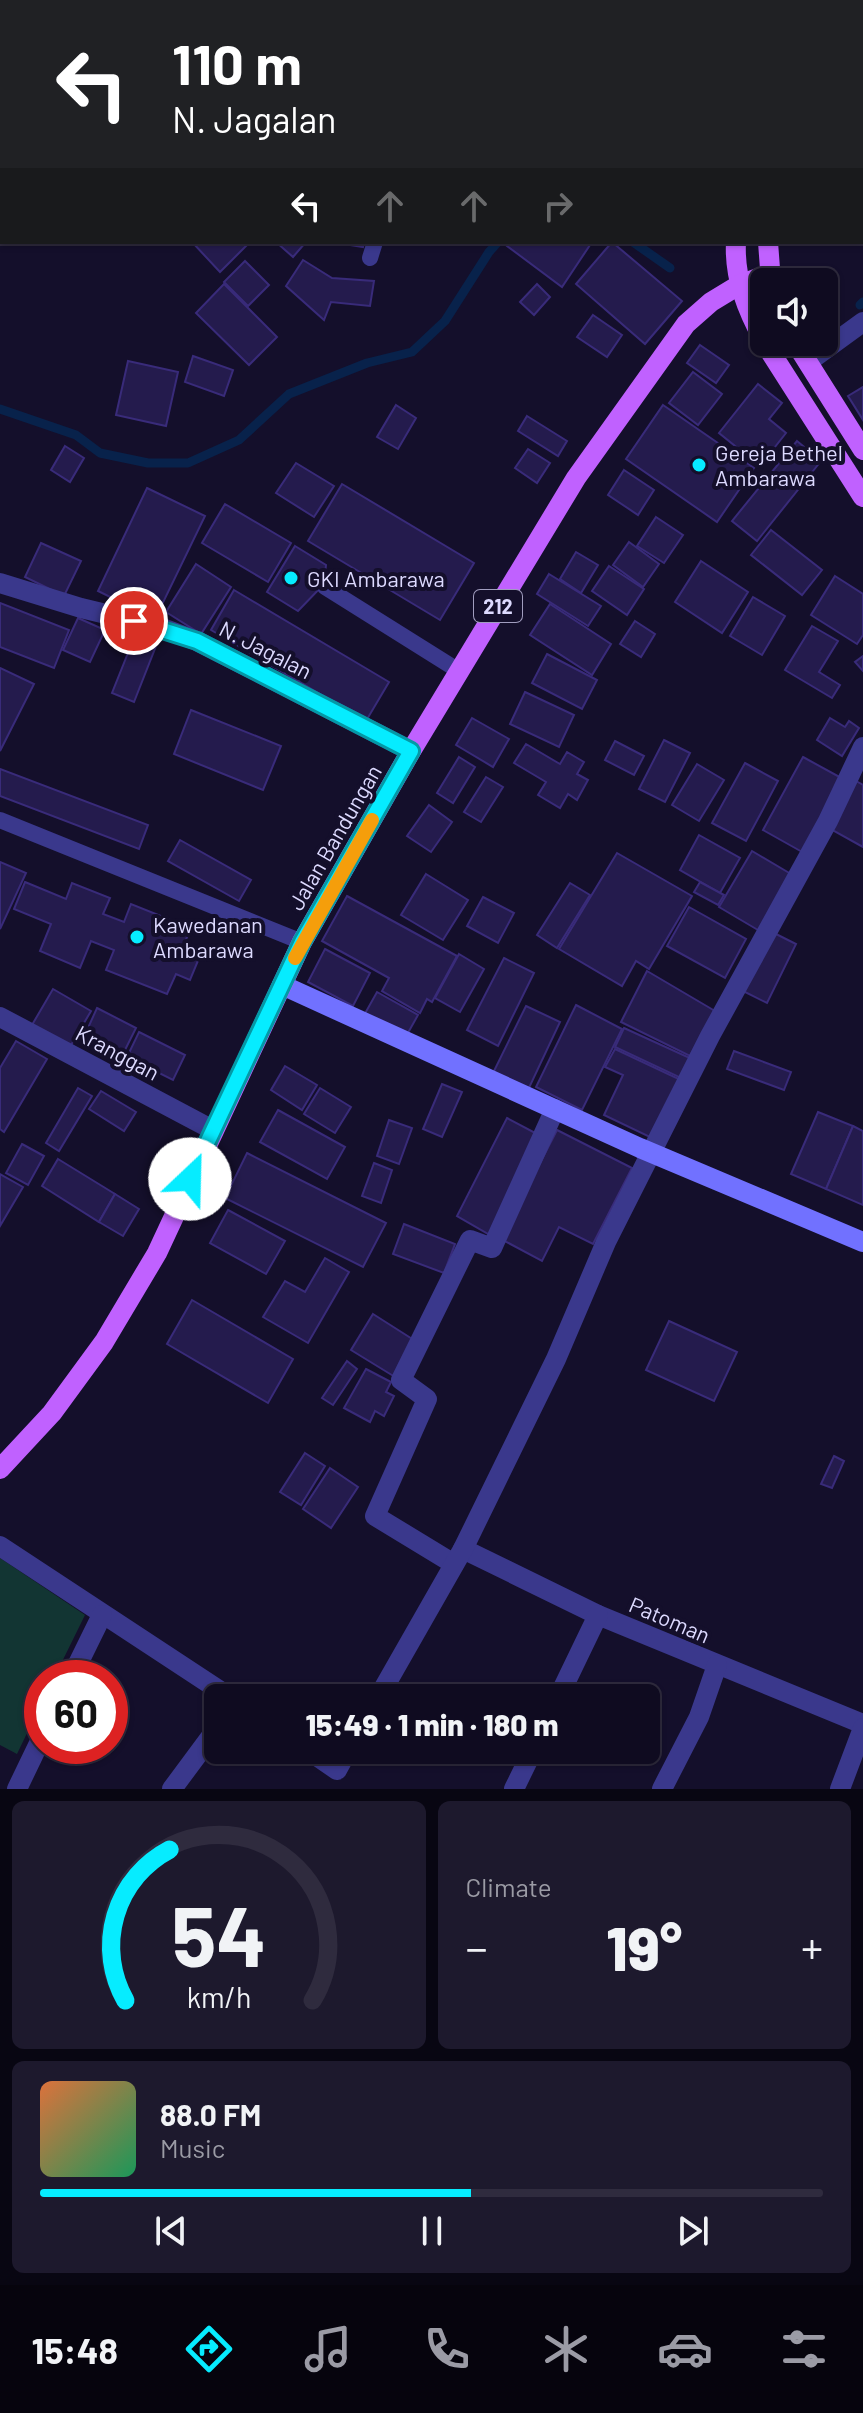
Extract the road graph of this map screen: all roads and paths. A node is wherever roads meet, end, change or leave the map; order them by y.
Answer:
1 (736, 244) edge
2 (768, 244) edge
3 (769, 268) edge
4 (750, 283) edge
5 (739, 285) junction
6 (750, 316) edge
7 (863, 322) edge
8 (773, 356) edge
9 (804, 356) edge
10 (808, 362) junction
11 (863, 450) edge
12 (863, 497) edge
13 (0, 583) edge
14 (325, 587) dead end
15 (459, 671) junction
16 (863, 747) edge
17 (411, 751) junction
18 (0, 820) edge
19 (302, 942) junction
20 (282, 985) junction
21 (0, 1017) edge
22 (555, 1109) junction
23 (213, 1130) junction
24 (651, 1153) junction
25 (863, 1242) edge
26 (0, 1469) edge
27 (0, 1546) edge
28 (458, 1556) junction
29 (102, 1615) junction
30 (598, 1615) junction
31 (80, 1660) edge
32 (717, 1665) junction
33 (209, 1684) edge
34 (386, 1684) edge
35 (565, 1684) edge
36 (863, 1726) edge
37 (204, 1746) edge
38 (29, 1764) edge
39 (322, 1764) edge
40 (526, 1764) edge
41 (336, 1779) edge
42 (17, 1789) edge
43 (172, 1789) edge
44 (514, 1789) edge
45 (662, 1789) edge
46 (840, 1789) edge

1 - 5 main road
2 - 3 main road
4 - 5 main road, Jalan Bandungan / 212
5 - 6 main road
5 - 15 main road, Jalan Bandungan / 212
7 - 10 street
8 - 12 main road
9 - 10 main road
10 - 11 main road
13 - 17 street, N. Jagalan
14 - 15 lane
15 - 17 main road, Jalan Bandungan / 212
16 - 24 street
17 - 19 main road, Jalan Bandungan / 212
18 - 19 lane
19 - 20 main road, Jalan Bandungan / 212
20 - 22 main road
20 - 23 main road, Jalan Bandungan / 212
21 - 23 street, Kranggan
22 - 24 main road
22 - 28 street, Patoman
23 - 26 main road, Jalan Bandungan / 212
24 - 25 main road
24 - 28 street
27 - 29 street
28 - 30 street, Patoman
28 - 34 street
29 - 31 street
29 - 33 street
30 - 32 street, Patoman
30 - 35 street
32 - 36 street, Patoman
32 - 45 street
36 - 46 street
37 - 43 street
38 - 42 street
39 - 41 street
40 - 44 street

